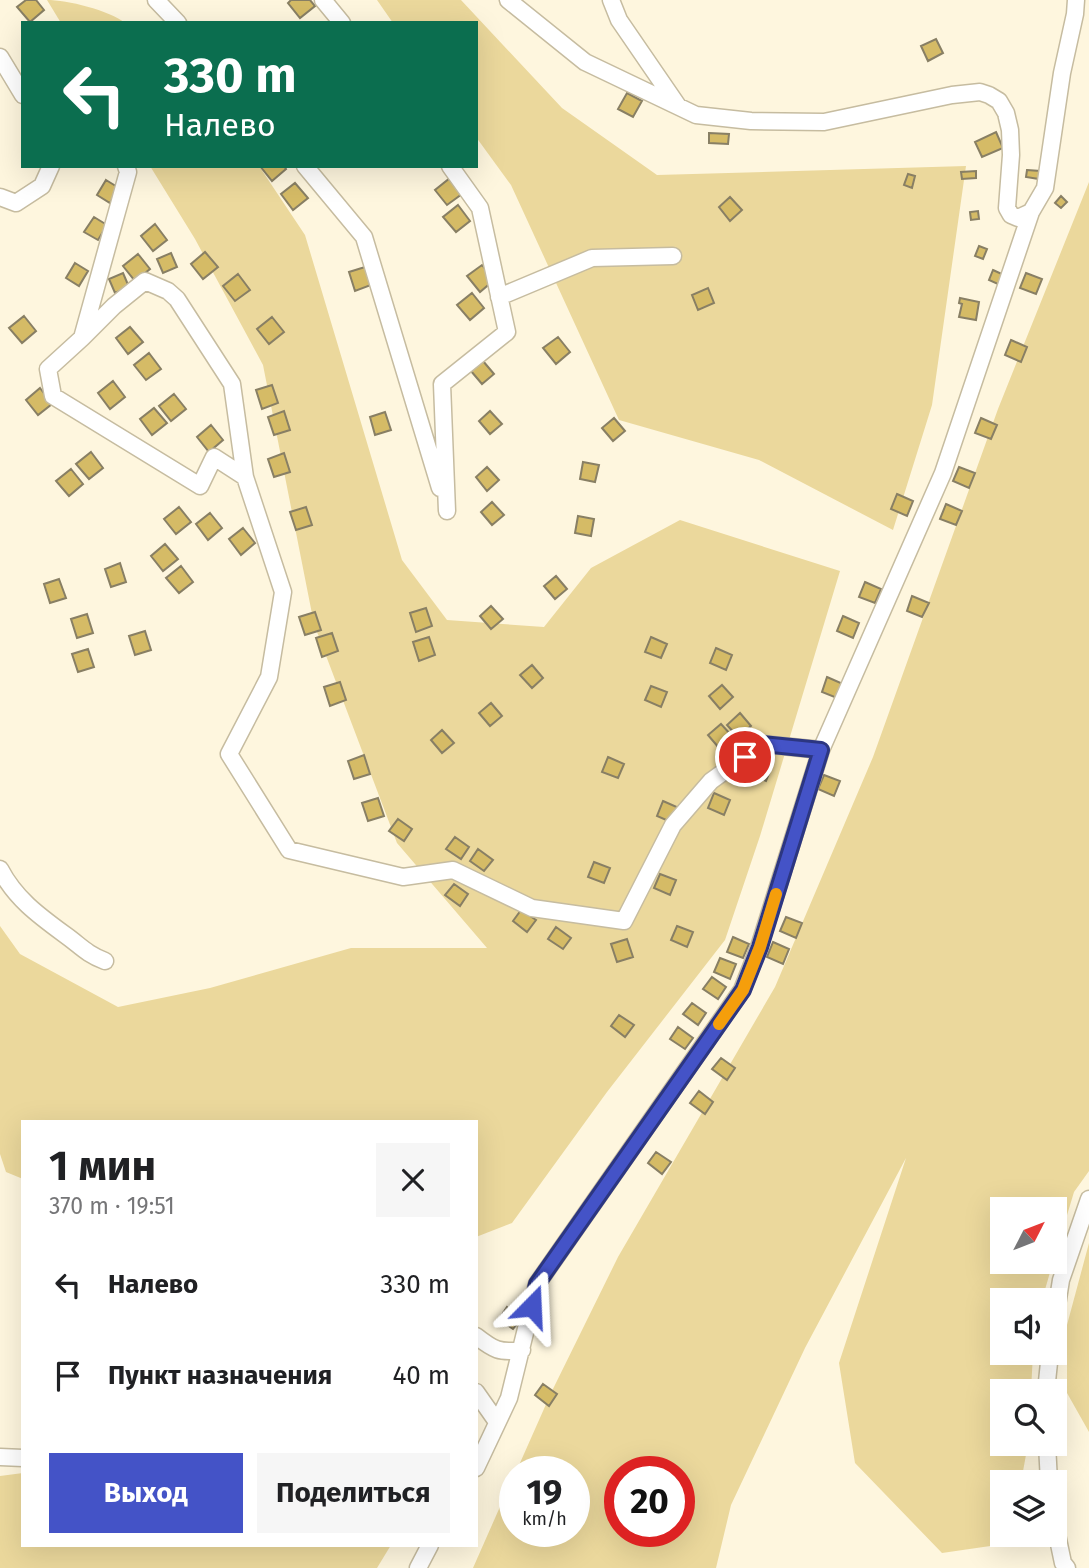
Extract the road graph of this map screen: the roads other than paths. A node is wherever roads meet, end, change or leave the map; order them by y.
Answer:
1 (156, 0) edge
2 (323, 0) edge
3 (508, 0) edge
4 (611, 0) edge
5 (1076, 0) edge
6 (176, 21) edge
7 (340, 21) edge
8 (0, 57) edge
9 (21, 92) edge
10 (680, 108) junction
11 (50, 168) edge
12 (127, 168) edge
13 (307, 168) edge
14 (451, 168) edge
15 (0, 197) edge
16 (1031, 212) junction
17 (673, 256) dead end
18 (499, 297) junction
19 (82, 338) junction
20 (245, 477) junction
21 (821, 750) junction
22 (0, 869) edge
23 (105, 961) dead end
24 (1089, 1199) edge
25 (1060, 1288) edge
26 (478, 1338) edge
27 (522, 1350) junction
28 (478, 1395) edge
29 (497, 1422) junction
30 (483, 1442) edge
31 (0, 1457) edge
32 (21, 1458) edge
33 (478, 1461) edge
34 (429, 1547) edge
35 (1060, 1547) edge
36 (418, 1568) edge
37 (1067, 1568) edge

1 - 6 lane
2 - 7 lane
3 - 10 lane
4 - 10 lane
5 - 16 lane
8 - 9 lane
10 - 16 lane
11 - 15 lane
12 - 19 lane
13 - 18 lane
14 - 18 lane
16 - 21 lane
17 - 18 lane
19 - 20 lane
19 - 20 lane
20 - 21 lane
21 - 27 lane
22 - 23 lane
24 - 25 lane
26 - 27 lane
27 - 29 lane
28 - 29 lane
29 - 30 lane
30 - 33 lane
31 - 32 lane
34 - 36 lane
35 - 37 lane

